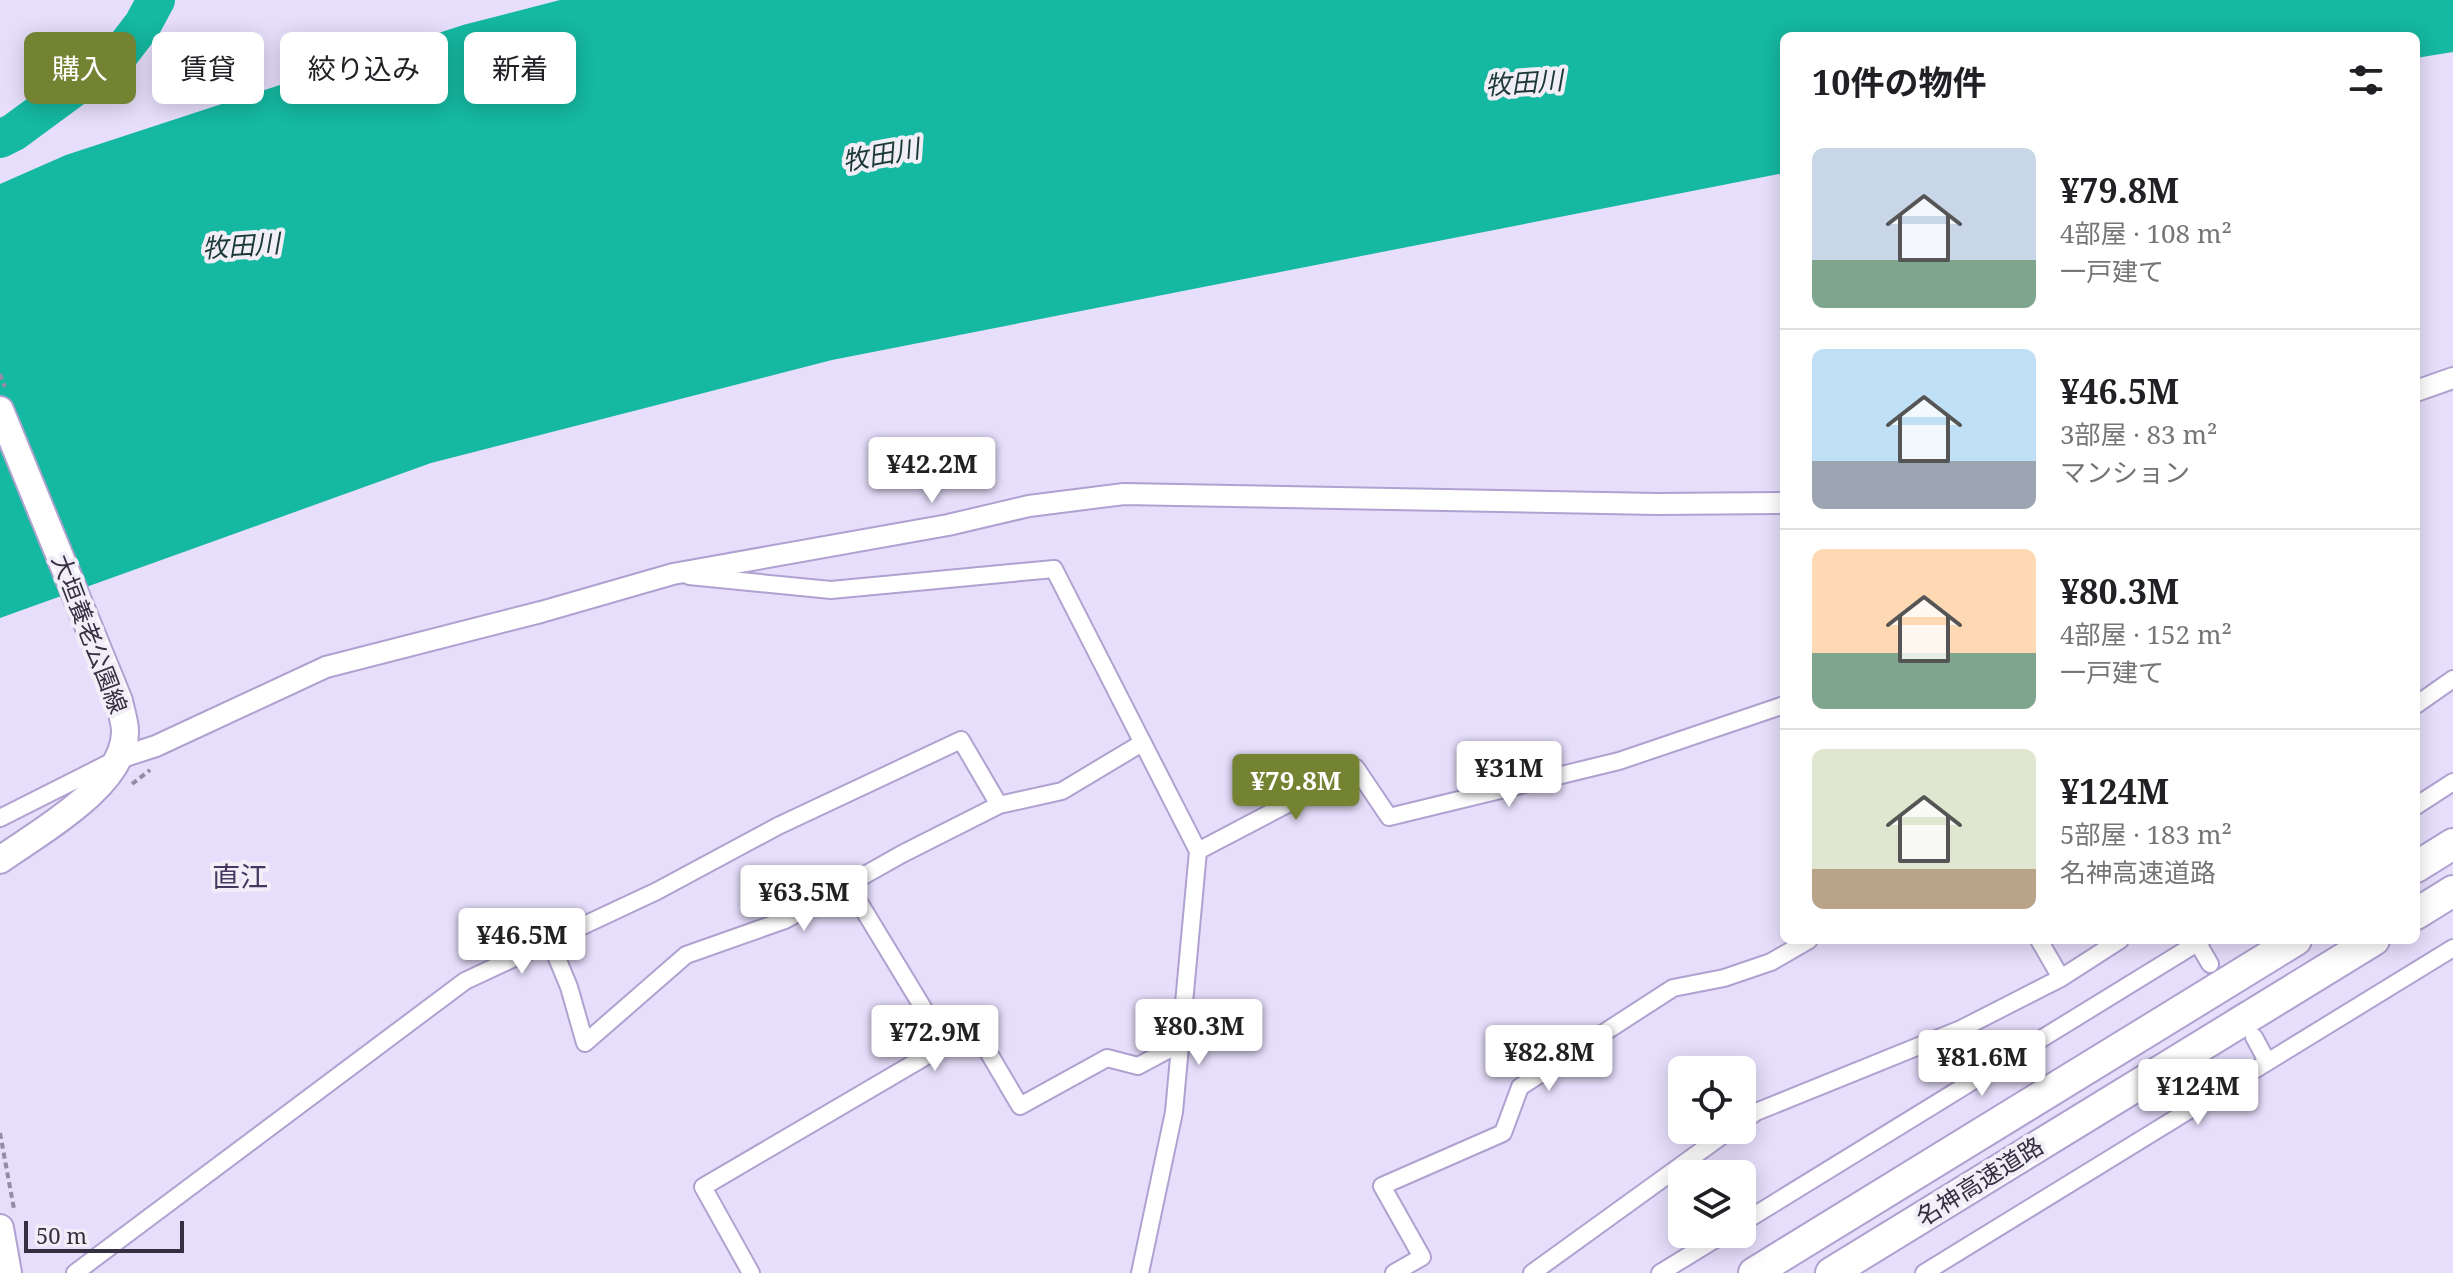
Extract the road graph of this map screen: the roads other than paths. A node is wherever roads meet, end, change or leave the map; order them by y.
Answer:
1 (2453, 378) edge
2 (2420, 390) edge
3 (0, 410) edge
4 (1780, 503) edge
5 (673, 574) junction
6 (2453, 679) edge
7 (2420, 702) edge
8 (1780, 706) edge
9 (1142, 743) junction
10 (119, 758) junction
11 (2453, 782) edge
12 (2420, 803) edge
13 (999, 805) junction
14 (0, 818) edge
15 (2453, 844) edge
16 (1198, 851) junction
17 (0, 860) edge
18 (2420, 865) edge
19 (848, 884) junction
20 (2453, 891) edge
21 (2420, 912) edge
22 (550, 941) junction
23 (1802, 944) edge
24 (2041, 944) edge
25 (2114, 944) edge
26 (2194, 944) edge
27 (2200, 944) edge
28 (2289, 944) edge
29 (2367, 944) edge
30 (2453, 948) edge
31 (2210, 964) tunnel mouth
32 (2061, 978) junction
33 (2254, 1037) tunnel mouth
34 (1181, 1043) junction
35 (945, 1044) junction
36 (2267, 1061) junction
37 (1756, 1112) edge
38 (1711, 1144) edge
39 (1756, 1214) edge
40 (7, 1219) edge
41 (1701, 1248) edge
42 (8, 1273) edge
43 (75, 1273) edge
44 (751, 1273) edge
45 (1140, 1273) edge
46 (1394, 1273) edge
47 (1532, 1273) edge
48 (1660, 1273) edge
49 (1754, 1273) edge
50 (1831, 1273) edge
51 (1924, 1273) edge

1 - 2 street
3 - 10 main road, 大垣養老公園線
4 - 5 street
5 - 9 street
5 - 10 street
6 - 7 street
8 - 16 street
9 - 13 street
9 - 16 street
10 - 14 street
10 - 17 main road
11 - 12 street
13 - 19 street
13 - 22 street
15 - 18 highway
16 - 34 street
19 - 22 street
19 - 35 street
20 - 21 highway
22 - 43 street
23 - 46 street
24 - 32 street
25 - 32 street
26 - 39 street
27 - 31 street
28 - 49 highway, 名神高速道路
29 - 50 highway, 名神高速道路
30 - 36 street
32 - 37 street
33 - 36 street
34 - 35 street
34 - 45 street
35 - 44 street
36 - 51 street
38 - 47 street
40 - 42 main road
41 - 48 street

